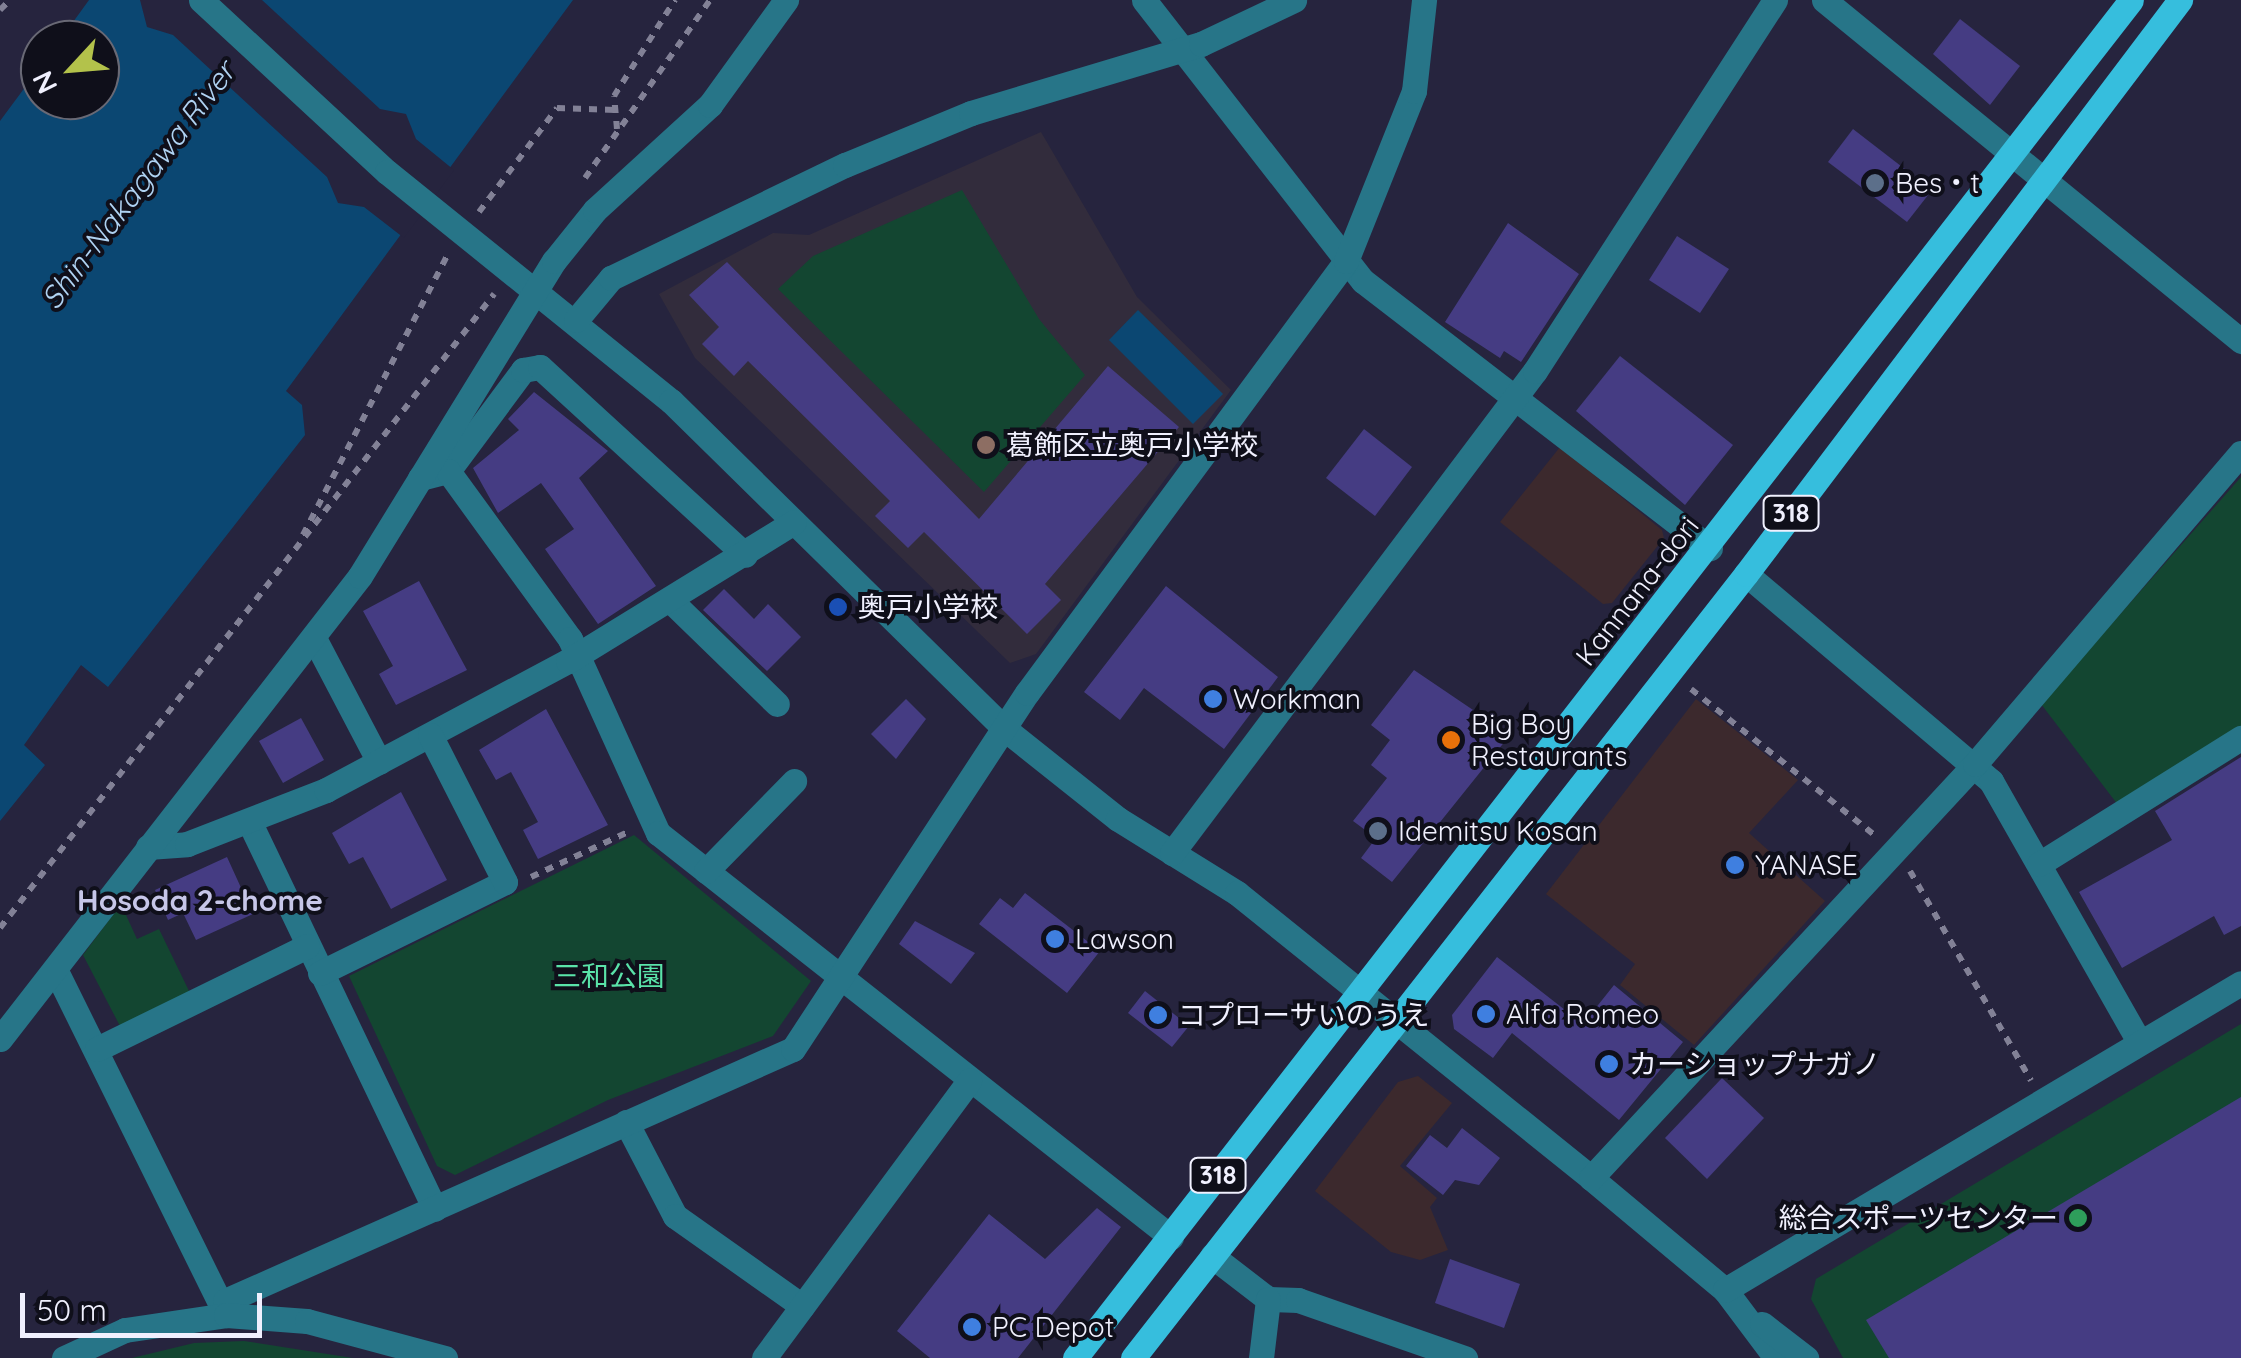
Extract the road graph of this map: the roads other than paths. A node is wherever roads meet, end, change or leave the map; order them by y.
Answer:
1 (201, 0) edge
2 (786, 0) edge
3 (1144, 0) edge
4 (1294, 0) edge
5 (1424, 0) edge
6 (1775, 0) edge
7 (1824, 0) edge
8 (2131, 0) edge
9 (2180, 0) edge
10 (1176, 48) junction
11 (2014, 154) junction
12 (2043, 178) junction
13 (1346, 261) junction
14 (534, 288) junction
15 (576, 320) junction
16 (2241, 341) edge
17 (1518, 394) junction
18 (2241, 453) edge
19 (448, 471) junction
20 (420, 478) junction
21 (794, 522) junction
22 (1710, 548) junction
23 (745, 555) junction
24 (1746, 574) junction
25 (670, 600) junction
26 (314, 638) junction
27 (578, 656) junction
28 (777, 704) dead end
29 (1006, 730) junction
30 (430, 735) junction
31 (2241, 738) edge
32 (379, 762) junction
33 (1975, 764) junction
34 (794, 781) dead end
35 (250, 820) junction
36 (148, 847) junction
37 (1172, 853) junction
38 (2039, 864) junction
39 (706, 871) junction
40 (306, 946) junction
41 (56, 971) junction
42 (320, 973) junction
43 (840, 980) junction
44 (2241, 982) edge
45 (1360, 992) junction
46 (1396, 1022) junction
47 (0, 1039) edge
48 (2140, 1044) junction
49 (97, 1049) junction
50 (969, 1081) junction
51 (626, 1122) junction
52 (1591, 1178) junction
53 (435, 1209) junction
54 (1170, 1237) junction
55 (1212, 1256) junction
56 (1725, 1290) junction
57 (1268, 1299) junction
58 (802, 1306) junction
59 (225, 1308) junction
60 (1750, 1315) junction
61 (64, 1358) edge
62 (445, 1358) edge
63 (764, 1358) edge
64 (1076, 1358) edge
65 (1132, 1358) edge
66 (1261, 1358) edge
67 (1465, 1358) edge
68 (1758, 1358) edge
69 (1776, 1358) edge
70 (1806, 1358) edge

1 - 14 street
2 - 14 street
3 - 10 street
4 - 10 street
5 - 13 street
6 - 17 street
7 - 11 street
8 - 11 main road, Kannana-dori / 318
9 - 12 main road, 318
10 - 13 street
10 - 15 street
11 - 12 street
11 - 22 main road, Kannana-dori / 318
12 - 16 street
12 - 24 main road, 318
13 - 17 street
13 - 29 street
14 - 15 street
14 - 20 street
15 - 21 street
17 - 22 street
17 - 37 street
18 - 33 street
19 - 20 street
19 - 23 street
19 - 27 street
20 - 26 street
21 - 23 street
21 - 29 street
22 - 45 main road, Kannana-dori / 318
23 - 25 street
24 - 33 street
24 - 46 main road, 318
25 - 27 street
25 - 28 street
26 - 32 street
26 - 36 street
27 - 30 street
27 - 39 street
29 - 37 street
29 - 43 street
30 - 32 street
30 - 42 street
31 - 38 street
32 - 35 street
33 - 38 street
33 - 52 street
34 - 39 street
35 - 36 street
35 - 40 street
36 - 41 street
37 - 45 street
38 - 48 street
39 - 43 street
40 - 42 street
40 - 49 street
41 - 47 street
41 - 49 street
42 - 53 street
43 - 50 street
43 - 51 street
44 - 48 street
45 - 46 street
45 - 54 main road, Kannana-dori / 318
46 - 52 street
46 - 55 main road, 318
48 - 56 street
49 - 59 street
50 - 54 street
50 - 58 street
51 - 53 street
51 - 58 street
52 - 56 street
53 - 59 street
54 - 64 main road, Kannana-dori / 318
55 - 57 street
55 - 65 main road, 318
56 - 60 street
57 - 66 street
57 - 67 street
58 - 63 street
59 - 61 street
59 - 62 street
60 - 68 street
60 - 69 street
60 - 70 street

